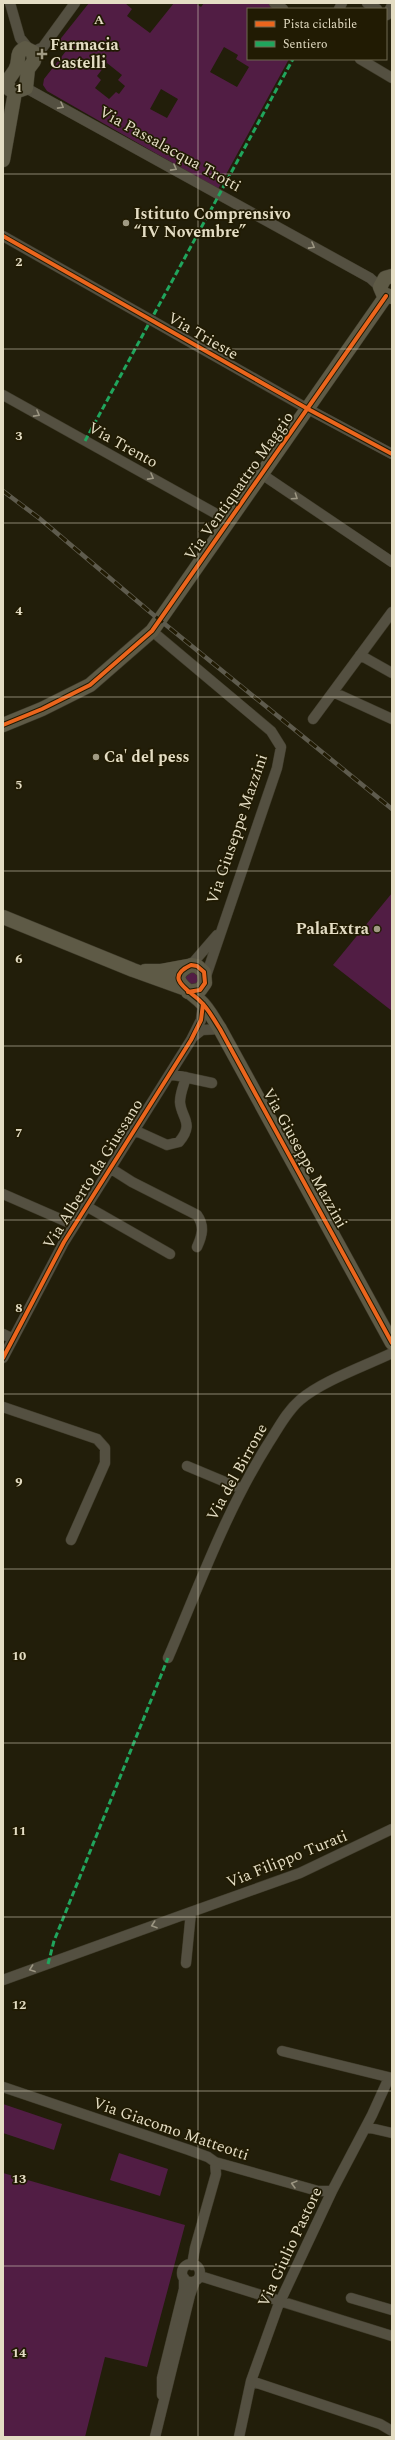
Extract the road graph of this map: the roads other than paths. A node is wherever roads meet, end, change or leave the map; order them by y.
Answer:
1 (10, 3) edge
2 (75, 3) edge
3 (392, 5) edge
4 (388, 16) edge
5 (27, 52) junction
6 (362, 60) edge
7 (392, 78) edge
8 (11, 89) edge
9 (5, 140) edge
10 (3, 160) edge
11 (3, 236) edge
12 (392, 276) edge
13 (386, 293) edge
14 (3, 395) edge
15 (308, 409) junction
16 (392, 454) edge
17 (262, 475) junction
18 (229, 521) junction
19 (392, 562) edge
20 (392, 612) edge
21 (152, 631) junction
22 (360, 655) junction
23 (392, 673) edge
24 (333, 692) junction
25 (392, 718) edge
26 (314, 719) dead end
27 (3, 725) edge
28 (3, 917) edge
29 (221, 928) junction
30 (189, 966) junction
31 (133, 970) junction
32 (206, 980) junction
33 (185, 990) junction
34 (203, 1004) junction
35 (215, 1025) junction
36 (191, 1040) junction
37 (170, 1074) junction
38 (186, 1077) junction
39 (212, 1083) dead end
40 (134, 1130) junction
41 (110, 1168) junction
42 (3, 1194) edge
43 (86, 1206) junction
44 (74, 1225) junction
45 (197, 1247) dead end
46 (170, 1254) dead end
47 (8, 1337) edge
48 (392, 1343) edge
49 (392, 1353) edge
50 (3, 1358) edge
51 (3, 1407) edge
52 (187, 1466) dead end
53 (242, 1488) junction
54 (72, 1540) dead end
55 (168, 1658) dead end
56 (392, 1828) edge
57 (191, 1912) junction
58 (186, 1963) dead end
59 (3, 1980) edge
60 (282, 2051) dead end
61 (391, 2078) edge
62 (3, 2087) edge
63 (366, 2127) junction
64 (392, 2133) edge
65 (215, 2162) junction
66 (332, 2191) junction
67 (192, 2265) junction
68 (184, 2278) junction
69 (197, 2278) junction
70 (351, 2298) dead end
71 (281, 2300) junction
72 (392, 2310) edge
73 (392, 2336) edge
74 (251, 2381) junction
75 (162, 2412) junction
76 (392, 2431) edge
77 (155, 2437) edge
78 (239, 2437) edge

1 - 5 street
2 - 5 street
3 - 4 street
5 - 8 street
5 - 8 street
6 - 7 street
8 - 9 street
8 -> 13 street, Via Passalacqua Trotti
9 - 10 street
11 - 15 street, Via Trieste
12 - 13 street, Via Ventiquattro Maggio
13 - 15 street, Via Ventiquattro Maggio
14 -> 18 street, Via Trento
15 - 16 street, Via Trieste
15 - 17 street, Via Ventiquattro Maggio
17 - 18 street, Via Ventiquattro Maggio
17 -> 19 street
18 - 21 street, Via Ventiquattro Maggio
20 - 22 street
21 - 27 street, Via Ventiquattro Maggio
21 - 29 street, Via Giuseppe Mazzini
22 - 23 street
22 - 24 street
24 - 25 street
24 - 26 street
28 - 31 street, Via Giuseppe Mazzini
29 - 30 street, Via Giuseppe Mazzini
29 - 32 street, Via Giuseppe Mazzini
30 - 31 street
30 - 32 street
30 - 33 street
31 - 33 street, Via Giuseppe Mazzini
32 - 33 street
32 - 35 street, Via Giuseppe Mazzini
33 - 34 street, Via Giuseppe Mazzini
34 - 35 street, Via Giuseppe Mazzini
34 - 36 street, Via Alberto da Giussano
35 - 36 street, Via Alberto da Giussano
35 - 48 street, Via Giuseppe Mazzini
36 - 37 street, Via Alberto da Giussano
37 - 38 street
37 - 40 street, Via Alberto da Giussano
38 - 39 street
38 - 40 street
40 - 41 street, Via Alberto da Giussano
41 - 43 street, Via Alberto da Giussano
41 - 45 street
42 - 44 street
43 - 44 street, Via Alberto da Giussano
43 - 46 street
44 - 47 street, Via Alberto da Giussano
47 - 50 street, Via Alberto da Giussano
49 - 53 street, Via del Birrone
51 - 54 street
52 - 53 street
53 - 55 street, Via del Birrone
56 - 57 street, Via Filippo Turati
57 - 58 street
57 -> 59 street, Via Filippo Turati
60 - 61 street
61 - 63 street, Via Giulio Pastore
62 - 65 street, Via Giacomo Matteotti
63 - 64 street
63 - 66 street, Via Giulio Pastore
66 -> 65 street, Via Giacomo Matteotti
65 - 67 street
66 - 71 street, Via Giulio Pastore
67 - 68 street
67 - 69 street
68 - 69 street
68 - 75 street
69 - 71 street
69 - 75 street
70 - 72 street
71 - 73 street
71 - 74 street, Via Giulio Pastore
74 - 76 street
74 - 78 street, Via Giulio Pastore
75 - 77 street

